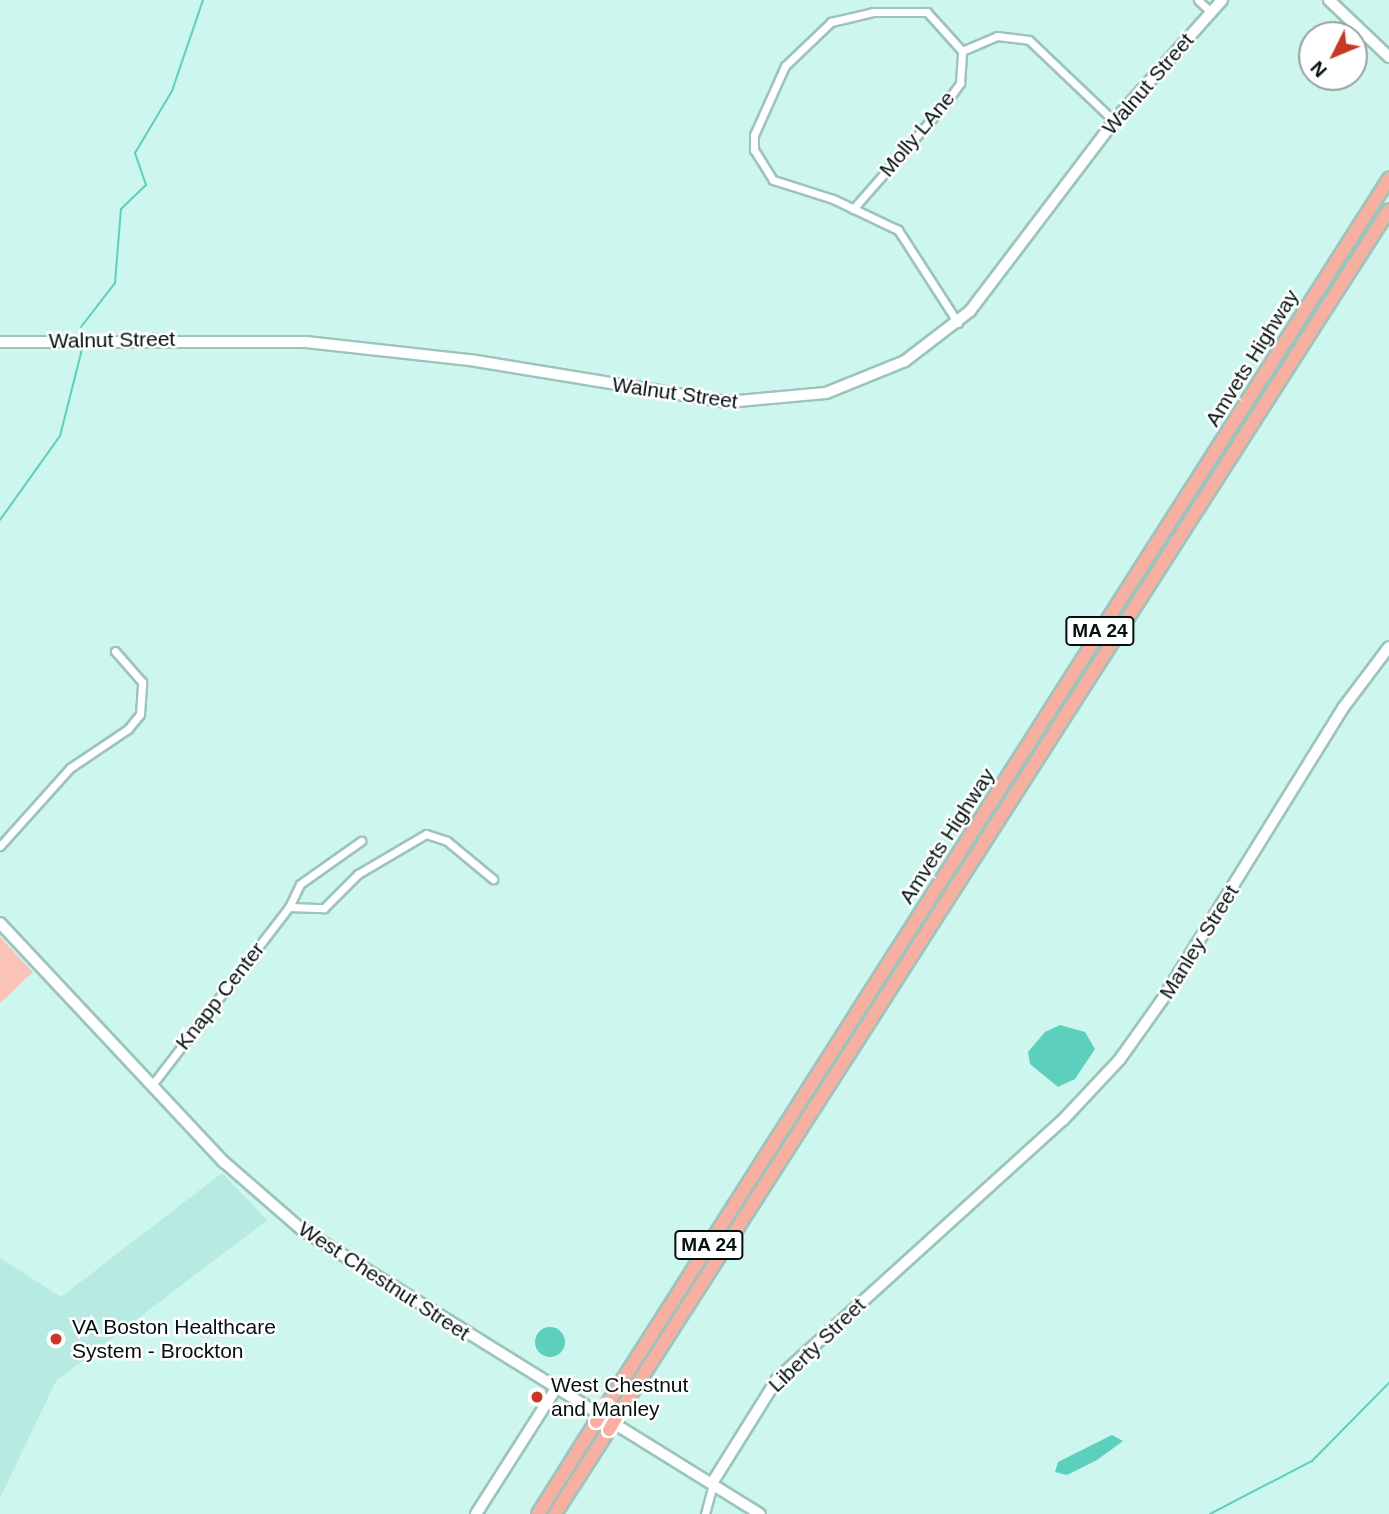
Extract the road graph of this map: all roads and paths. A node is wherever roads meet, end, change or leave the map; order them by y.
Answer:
1 (1198, 0) edge
2 (1222, 0) edge
3 (1329, 0) edge
4 (1211, 12) junction
5 (962, 51) junction
6 (1389, 57) edge
7 (1114, 121) junction
8 (1389, 179) edge
9 (853, 209) junction
10 (1389, 210) edge
11 (958, 323) junction
12 (0, 342) edge
13 (1389, 648) edge
14 (114, 652) dead end
15 (361, 841) dead end
16 (0, 846) edge
17 (493, 879) dead end
18 (289, 907) junction
19 (0, 923) edge
20 (152, 1085) junction
21 (969, 1205) joint
22 (557, 1387) junction
23 (714, 1480) junction
24 (476, 1514) edge
25 (538, 1514) edge
26 (555, 1514) edge
27 (705, 1514) edge
28 (761, 1514) edge

1 - 4 street
2 - 4 main road, Walnut Street
3 - 6 main road
4 - 7 main road, Walnut Street
5 - 7 street
5 - 9 street, Molly LAne
5 - 9 street
7 - 11 main road, Walnut Street
8 - 25 highway, Amvets Highway / MA 24, bridge
9 - 11 street
10 - 26 highway, Amvets Highway / MA 24, bridge
11 - 12 main road, Walnut Street
13 - 21 main road, Manley Street
14 - 16 street
15 - 18 street, Knapp Center
17 - 18 street
18 - 20 street, Knapp Center
19 - 20 main road, West Chestnut Street
20 - 22 main road, West Chestnut Street
21 - 23 main road, Liberty Street
22 - 23 main road, West Chestnut Street
22 - 24 main road
23 - 27 street, Liberty Street
23 - 28 main road, West Chestnut Street

